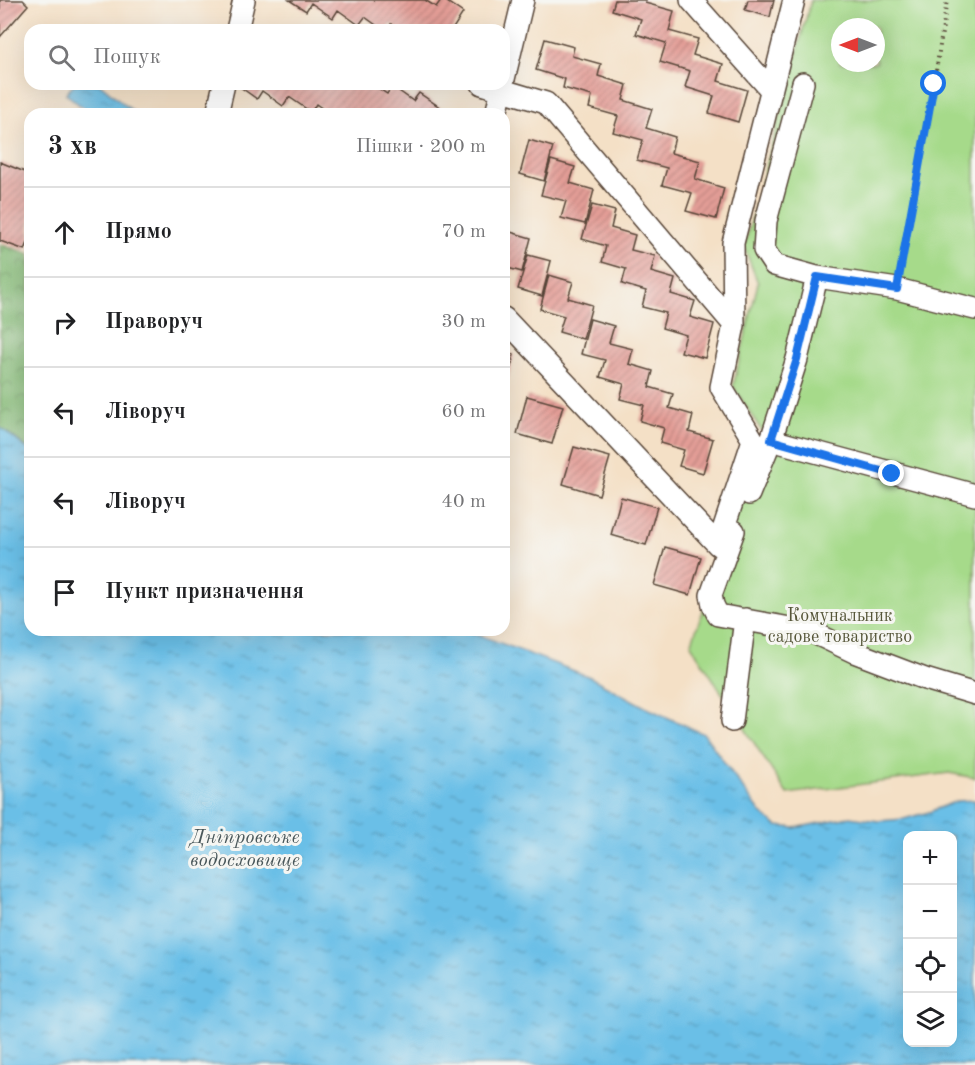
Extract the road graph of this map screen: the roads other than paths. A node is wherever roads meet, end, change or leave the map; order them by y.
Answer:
1 (244, 0) edge
2 (523, 0) edge
3 (691, 0) edge
4 (794, 0) edge
5 (244, 24) edge
6 (510, 42) edge
7 (803, 83) dead end
8 (510, 89) edge
9 (224, 90) edge
10 (497, 90) edge
11 (771, 90) junction
12 (219, 108) edge
13 (496, 108) edge
14 (817, 277) junction
15 (975, 309) edge
16 (510, 324) edge
17 (734, 325) junction
18 (771, 440) junction
19 (975, 495) edge
20 (745, 620) junction
21 (975, 694) edge
22 (732, 721) dead end

1 - 5 lane
2 - 6 lane
3 - 11 lane
4 - 11 lane
7 - 14 lane
8 - 17 lane
9 - 12 lane
10 - 13 lane
11 - 17 lane
14 - 15 lane
14 - 18 lane
16 - 17 lane
18 - 19 lane
18 - 20 lane
20 - 21 lane
20 - 22 lane

